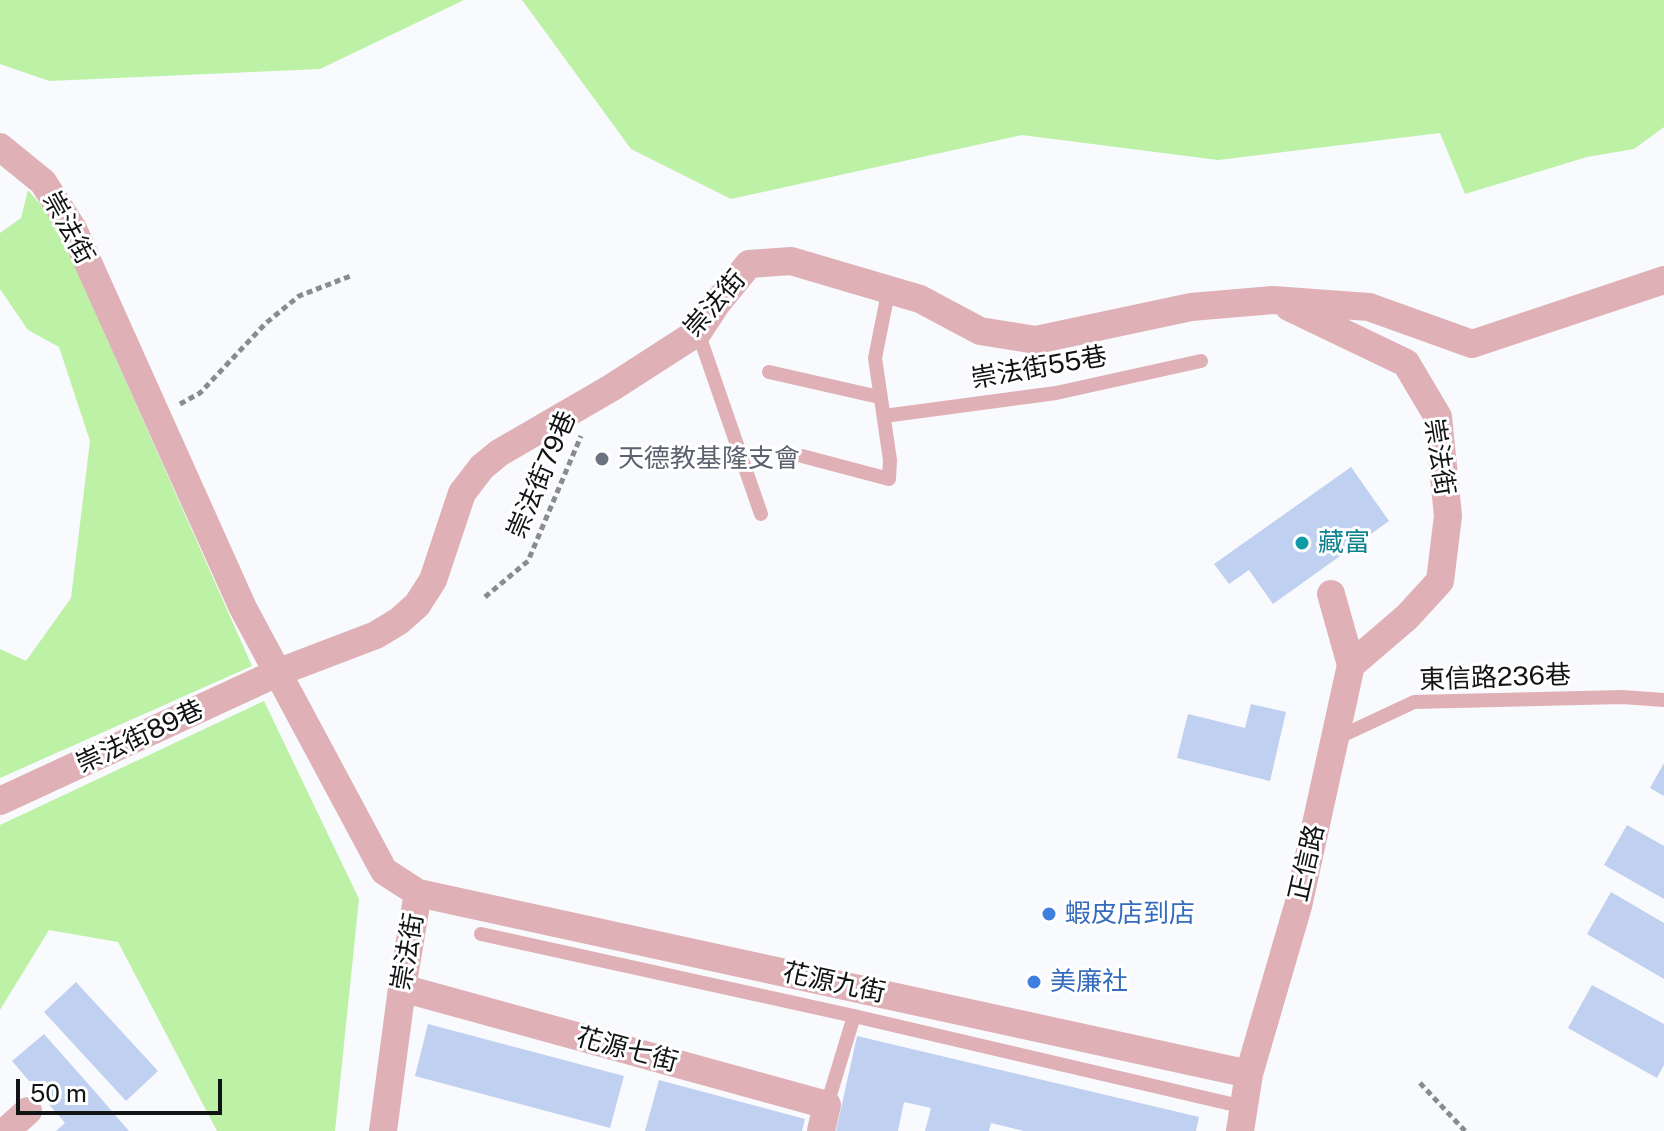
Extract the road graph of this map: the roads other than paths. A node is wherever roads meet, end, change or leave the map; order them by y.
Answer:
1 (0, 147) edge
2 (1664, 280) edge
3 (889, 288) junction
4 (1273, 300) junction
5 (698, 332) junction
6 (1201, 361) dead end
7 (769, 372) dead end
8 (879, 397) junction
9 (884, 416) junction
10 (802, 456) dead end
11 (761, 514) dead end
12 (1331, 594) dead end
13 (1351, 665) junction
14 (279, 672) junction
15 (1664, 700) edge
16 (1335, 739) junction
17 (0, 801) edge
18 (418, 893) junction
19 (481, 934) dead end
20 (402, 988) junction
21 (854, 1016) junction
22 (1249, 1074) junction
23 (28, 1111) dead end
24 (824, 1118) edge
25 (1242, 1119) edge
26 (6, 1131) edge
27 (383, 1131) edge

1 - 14 street, 崇法街
2 - 4 street, 崇法街
3 - 4 street, 崇法街
3 - 5 street, 崇法街
3 - 8 lane
4 - 13 street, 崇法街
5 - 11 lane
5 - 14 street, 崇法街
6 - 9 lane, 崇法街55巷
7 - 8 lane
8 - 9 lane
9 - 10 lane
12 - 13 street, 正信路
13 - 16 street, 正信路
14 - 17 street, 崇法街89巷
14 - 18 street, 崇法街
15 - 16 lane, 東信路236巷
16 - 22 street, 正信路
18 - 20 street, 崇法街
18 - 22 street, 花源九街
19 - 21 lane, 花源九街
20 - 24 street, 花源七街
20 - 27 street, 崇法街
21 - 24 lane
21 - 25 lane, 花源九街
22 - 25 street, 正信路
23 - 26 street

